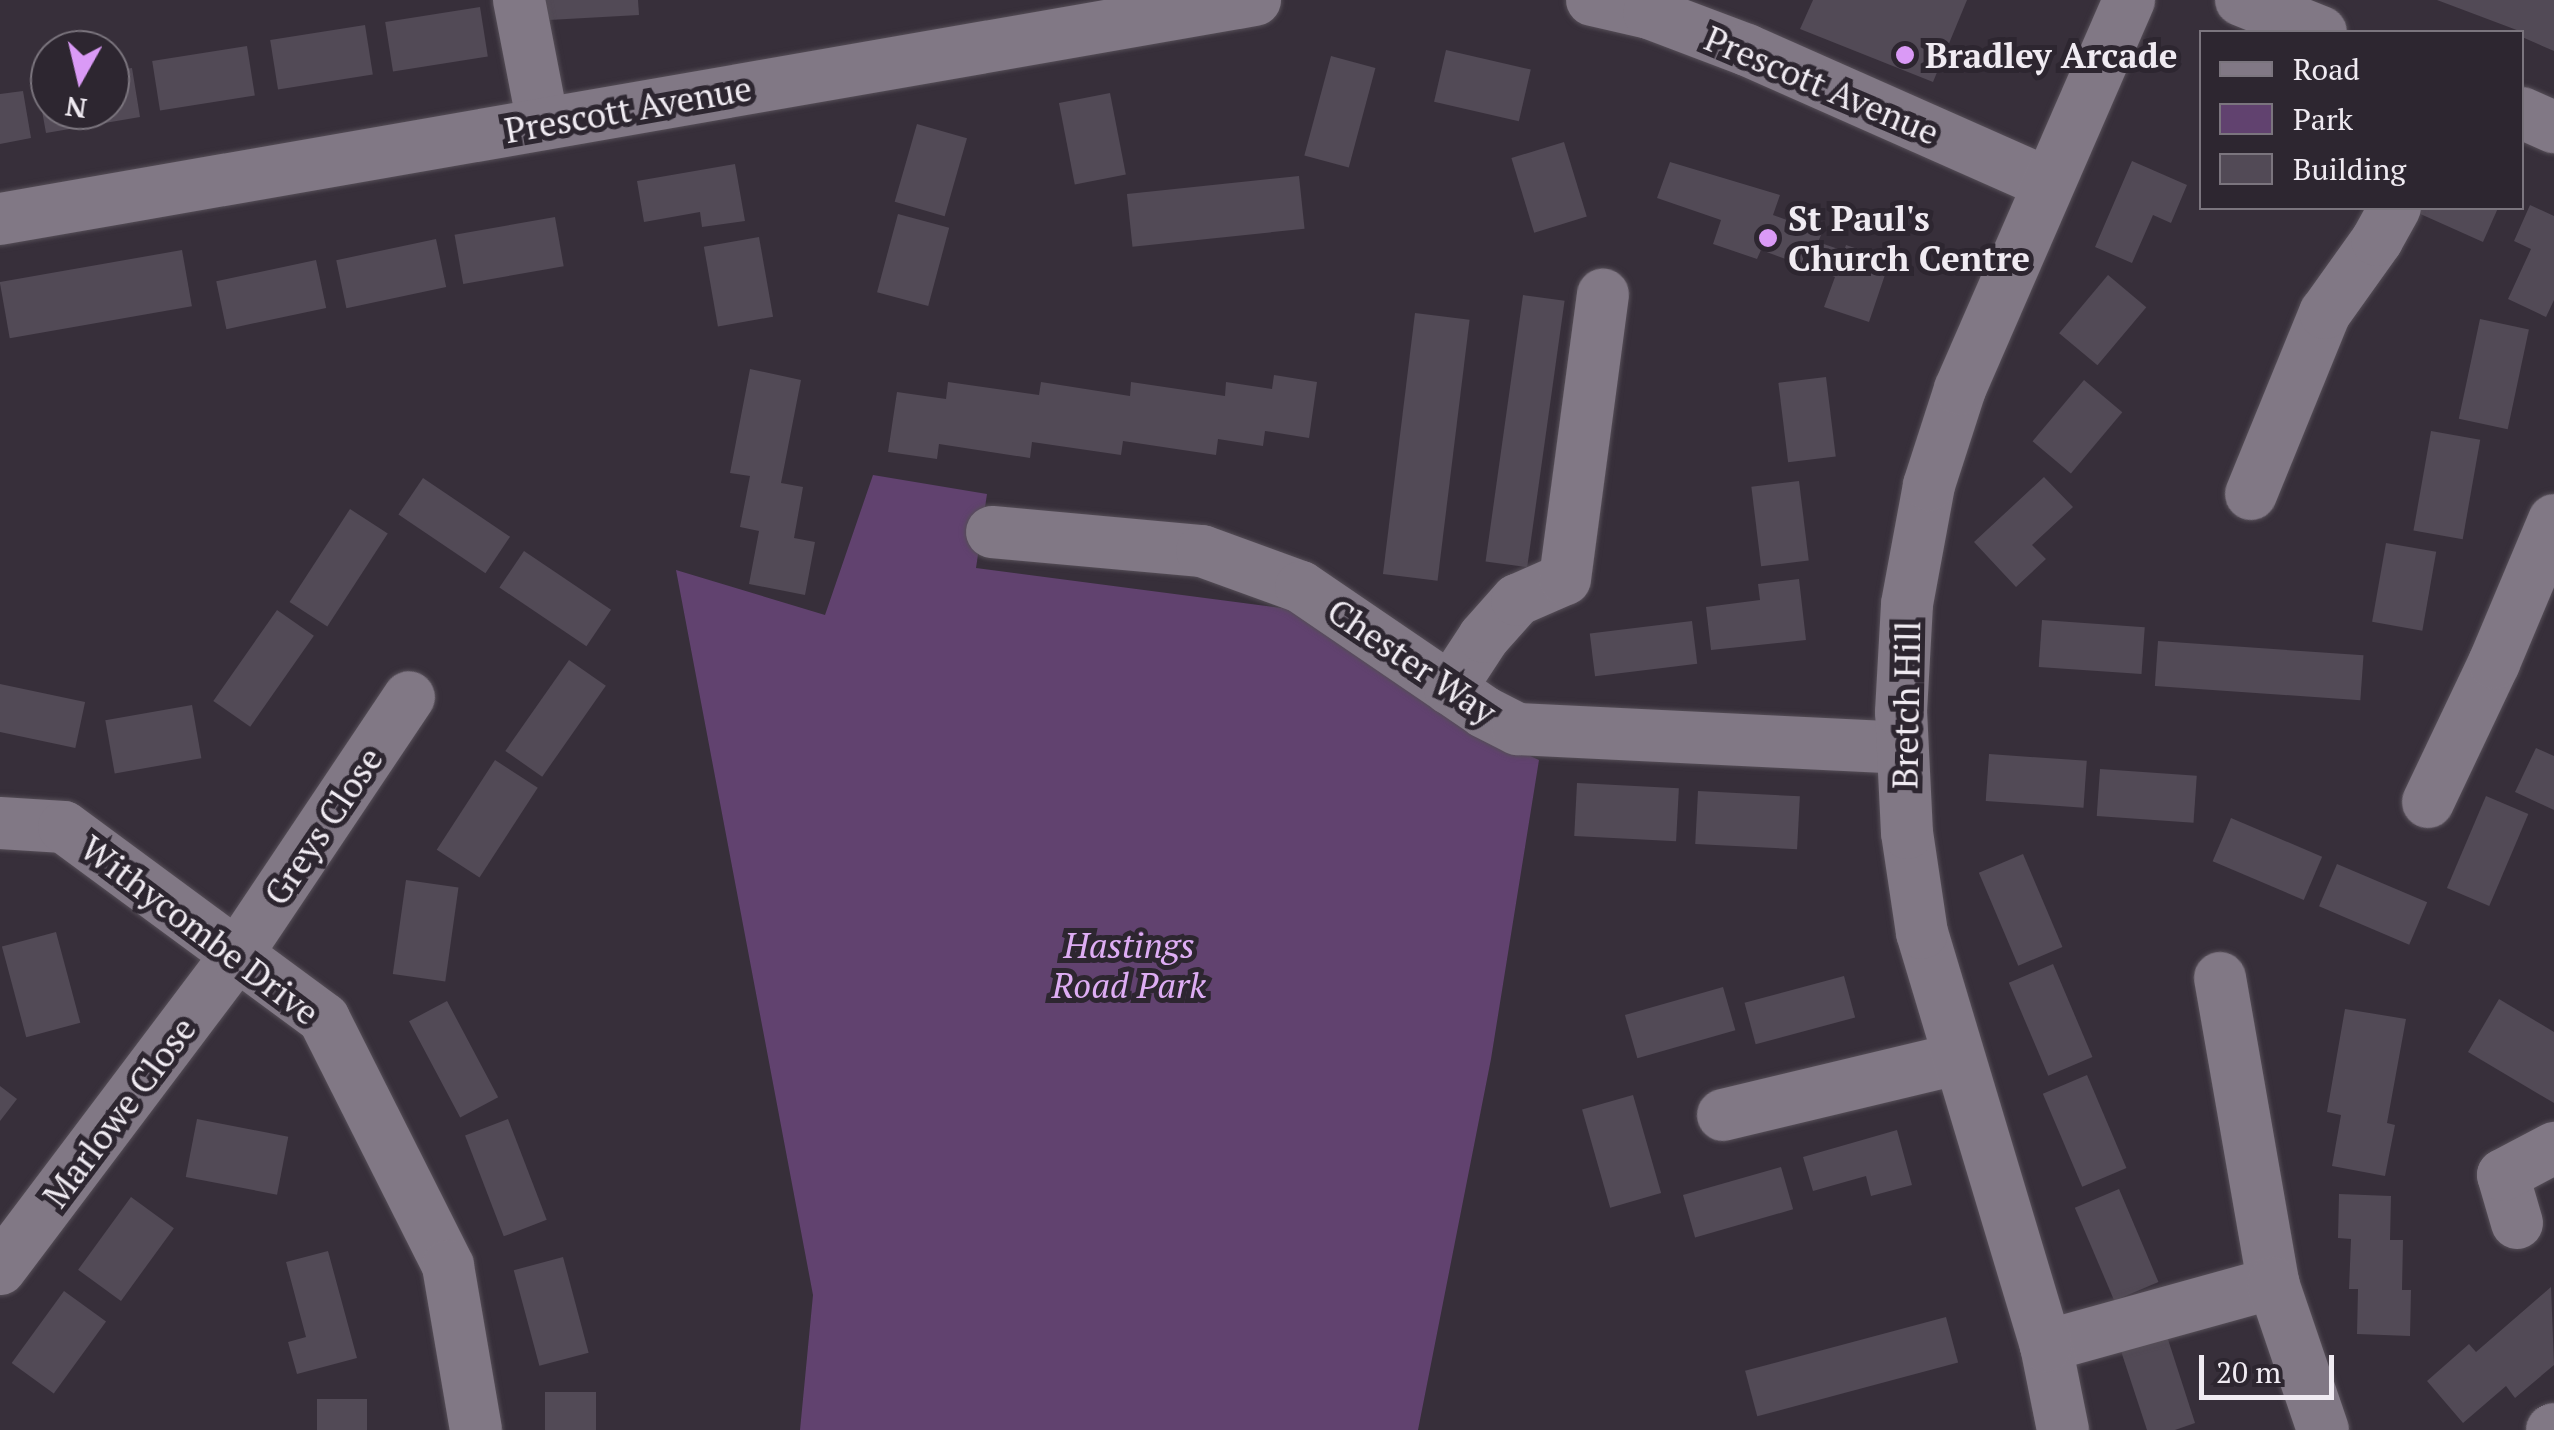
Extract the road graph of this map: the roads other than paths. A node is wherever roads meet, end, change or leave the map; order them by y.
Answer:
1 (519, 0) edge
2 (1255, 0) edge
3 (1592, 0) edge
4 (2129, 0) edge
5 (2241, 0) edge
6 (2316, 30) edge
7 (2524, 115) edge
8 (543, 124) junction
9 (2554, 127) edge
10 (2047, 184) junction
11 (2393, 210) edge
12 (0, 219) edge
13 (1603, 295) dead end
14 (2251, 494) dead end
15 (2554, 520) edge
16 (992, 532) dead end
17 (1450, 689) junction
18 (409, 697) dead end
19 (1900, 748) junction
20 (2428, 802) dead end
21 (0, 823) edge
22 (237, 954) junction
23 (2220, 978) dead end
24 (1958, 1060) junction
25 (1722, 1115) dead end
26 (2554, 1148) edge
27 (2517, 1223) dead end
28 (0, 1269) edge
29 (2273, 1283) junction
30 (2046, 1346) junction
31 (476, 1430) edge
32 (2063, 1430) edge
33 (2322, 1430) edge

1 - 8 street
2 - 8 street, Prescott Avenue
3 - 10 street, Prescott Avenue
4 - 10 street, Bretch Hill
5 - 6 street
7 - 9 street
8 - 12 street, Prescott Avenue
10 - 19 street, Bretch Hill
11 - 14 street
13 - 17 street
15 - 20 street
16 - 17 street, Chester Way
17 - 19 street, Chester Way
18 - 22 street, Greys Close
19 - 24 street, Bretch Hill
21 - 22 street, Withycombe Drive
22 - 28 street, Marlowe Close
22 - 31 street, Withycombe Drive
23 - 29 street
24 - 25 street
24 - 30 street, Bretch Hill
26 - 27 street
29 - 30 street
29 - 33 street
30 - 32 street, Bretch Hill

